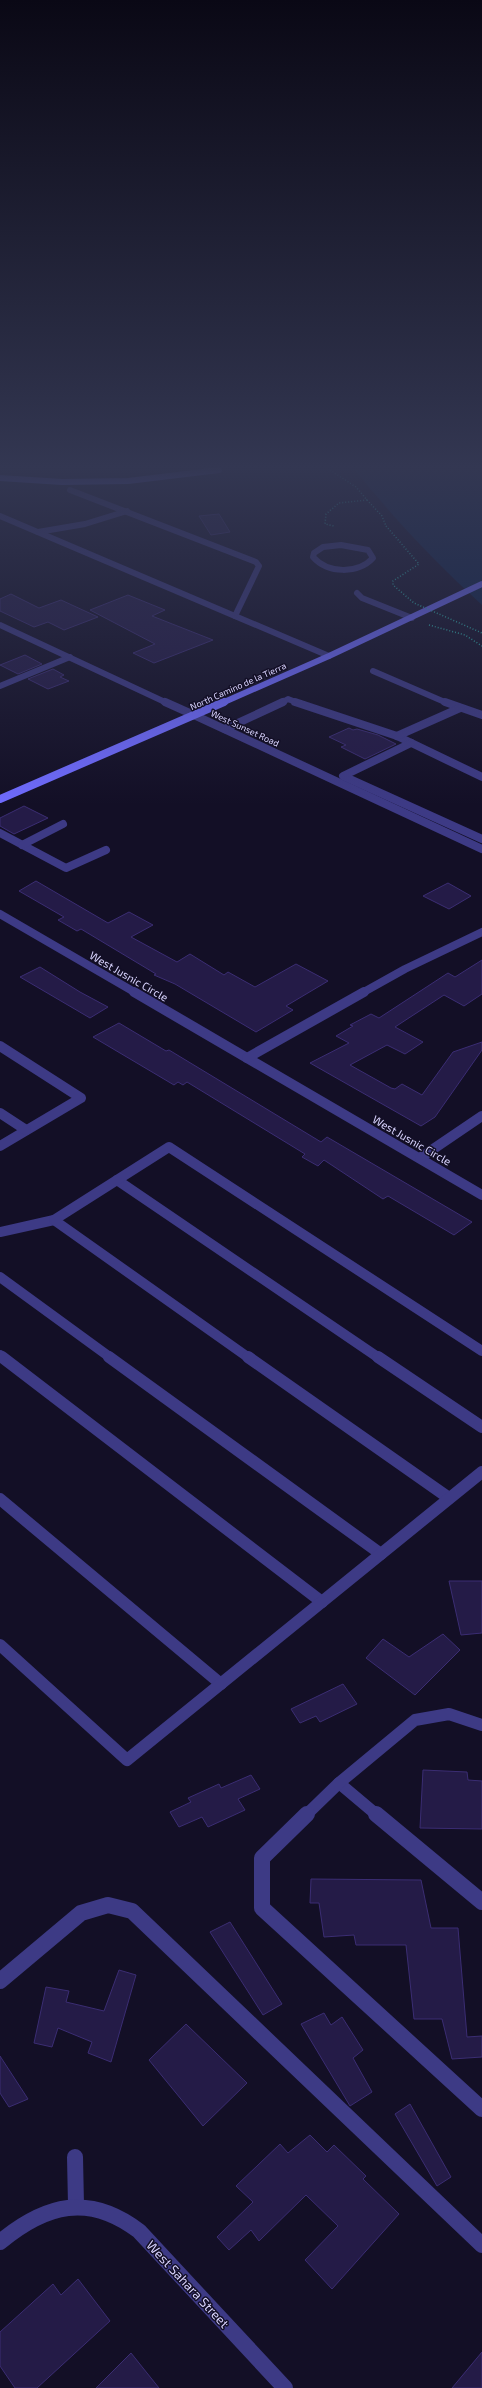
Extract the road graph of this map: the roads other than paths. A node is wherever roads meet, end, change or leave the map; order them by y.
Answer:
1 (154, 581) edge
2 (251, 581) edge
3 (482, 584) edge
4 (357, 593) dead end
5 (235, 616) junction
6 (412, 618) junction
7 (0, 625) edge
8 (329, 656) junction
9 (70, 657) junction
10 (373, 671) dead end
11 (0, 686) edge
12 (460, 708) junction
13 (194, 715) junction
14 (482, 715) edge
15 (225, 729) junction
16 (397, 736) junction
17 (411, 743) junction
18 (482, 777) edge
19 (0, 799) edge
20 (63, 824) dead end
21 (0, 833) edge
22 (482, 840) edge
23 (22, 845) junction
24 (482, 849) edge
25 (106, 850) dead end
26 (0, 914) edge
27 (482, 932) edge
28 (0, 1046) edge
29 (247, 1058) junction
30 (0, 1113) edge
31 (482, 1116) edge
32 (26, 1130) junction
33 (0, 1146) edge
34 (420, 1158) junction
35 (117, 1180) junction
36 (482, 1194) edge
37 (54, 1220) junction
38 (0, 1232) edge
39 (0, 1277) edge
40 (482, 1351) edge
41 (0, 1354) edge
42 (482, 1427) edge
43 (482, 1472) edge
44 (449, 1498) junction
45 (0, 1499) edge
46 (381, 1554) junction
47 (322, 1602) junction
48 (0, 1645) edge
49 (221, 1684) junction
50 (482, 1725) edge
51 (339, 1783) junction
52 (482, 1902) edge
53 (0, 1981) edge
54 (482, 2109) edge
55 (76, 2157) dead end
56 (76, 2206) junction
57 (0, 2242) edge
58 (482, 2245) edge
59 (285, 2388) edge

1 - 5 street
2 - 5 street
3 - 6 street, North Camino de la Tierra
4 - 6 street
5 - 8 street
6 - 8 street, North Camino de la Tierra
7 - 9 street, West Sunset Road
8 - 13 street, North Camino de la Tierra
9 - 11 street
9 - 13 street, West Sunset Road
10 - 12 street
12 - 14 street
12 - 16 street
13 - 15 street, West Sunset Road
13 - 19 street, North Camino de la Tierra
15 - 16 street
15 - 24 street, West Sunset Road
16 - 17 street
17 - 18 street
17 - 22 street
20 - 23 street
21 - 23 street
23 - 25 street
26 - 29 street, West Jusnic Circle
27 - 29 street
28 - 32 street
29 - 34 street, West Jusnic Circle
30 - 32 street
31 - 34 street
32 - 33 street
34 - 36 street, West Jusnic Circle
35 - 37 street
35 - 40 street
35 - 42 street
37 - 38 street
37 - 44 street
39 - 46 street
41 - 47 street
43 - 44 street
44 - 46 street
45 - 49 street
46 - 47 street
47 - 49 street
48 - 49 street
50 - 51 street
51 - 52 street
51 - 54 street
53 - 58 street
55 - 56 street
56 - 57 street, West Sahara Street
56 - 59 street, West Sahara Street

